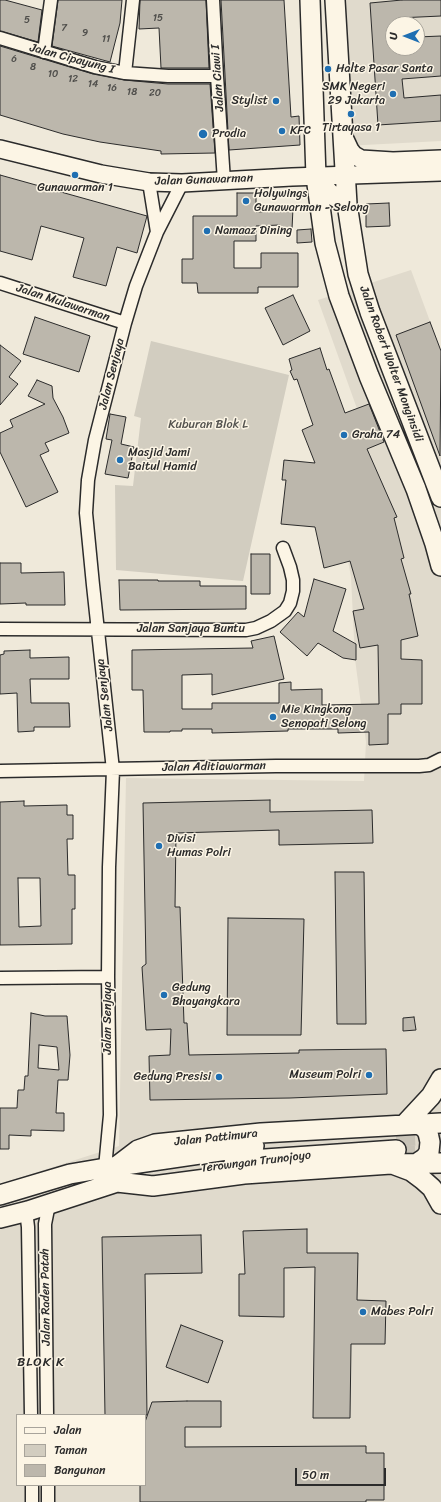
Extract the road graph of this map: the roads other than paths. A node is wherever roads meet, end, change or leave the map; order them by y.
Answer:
1 (51, 0) edge
2 (133, 0) edge
3 (213, 0) edge
4 (310, 0) edge
5 (335, 0) edge
6 (0, 38) edge
7 (44, 52) junction
8 (125, 72) junction
9 (217, 76) junction
10 (342, 131) junction
11 (0, 149) edge
12 (441, 159) edge
13 (441, 172) edge
14 (345, 176) junction
15 (316, 177) junction
16 (224, 181) junction
17 (149, 182) junction
18 (182, 183) junction
19 (347, 204) junction
20 (157, 232) junction
21 (0, 283) edge
22 (125, 323) junction
23 (434, 477) junction
24 (416, 489) junction
25 (441, 497) edge
26 (284, 548) dead end
27 (441, 566) edge
28 (0, 630) edge
29 (98, 630) junction
30 (441, 759) edge
31 (429, 765) junction
32 (441, 768) edge
33 (113, 770) junction
34 (0, 771) edge
35 (108, 977) junction
36 (0, 978) edge
37 (441, 1080) edge
38 (441, 1123) edge
39 (401, 1140) junction
40 (419, 1162) junction
41 (441, 1163) edge
42 (113, 1172) junction
43 (0, 1195) edge
44 (49, 1204) junction
45 (441, 1204) edge
46 (26, 1211) junction
47 (0, 1218) edge
48 (31, 1414) edge
49 (47, 1414) edge
50 (32, 1486) edge
51 (48, 1486) edge
52 (32, 1502) edge
53 (48, 1502) edge

1 - 7 street
2 - 8 street
3 - 9 street, Jalan Ciawi I
4 - 15 main road, Jalan Robert Wolter Monginsidi
5 - 10 main road, Jalan Robert Wolter Monginsidi
6 - 7 street, Jalan Cipayung I
7 - 8 street, Jalan Cipayung I
8 - 9 street, Jalan Cipayung I
9 - 16 street, Jalan Ciawi I
10 - 12 main road
10 - 14 main road, Jalan Robert Wolter Monginsidi
11 - 17 main road, Jalan Gunawarman
13 - 14 main road, Jalan Gunawarman
14 - 15 main road, Jalan Gunawarman
14 - 19 main road, Jalan Robert Wolter Monginsidi
15 - 16 main road, Jalan Gunawarman
15 - 19 main road
15 - 24 main road, Jalan Robert Wolter Monginsidi
16 - 18 main road, Jalan Gunawarman
17 - 18 main road, Jalan Gunawarman
17 - 20 street
18 - 20 street, Jalan Senjaya
19 - 23 main road, Jalan Robert Wolter Monginsidi
20 - 22 street, Jalan Senjaya
21 - 22 street, Jalan Mulawarman
22 - 29 street, Jalan Senjaya
23 - 24 main road
23 - 25 main road, Jalan Robert Wolter Monginsidi
24 - 27 main road, Jalan Robert Wolter Monginsidi
26 - 29 street, Jalan Sanjaya Buntu
28 - 29 street, Jalan Sanjaya Buntu
29 - 33 street, Jalan Senjaya
30 - 31 street, Jalan Aditiawarman
31 - 32 street, Jalan Aditiawarman
31 - 33 street, Jalan Aditiawarman
33 - 34 street, Jalan Aditiawarman
33 - 35 street, Jalan Senjaya
35 - 36 street
35 - 42 street, Jalan Senjaya
37 - 39 main road
38 - 39 main road, Jalan Pattimura
39 - 40 main road, Jalan Pattimura
39 - 40 main road
39 - 42 main road, Jalan Pattimura
39 - 42 main road, Jalan Pattimura
39 - 45 main road
40 - 41 main road, Jalan Pattimura
42 - 43 main road, Jalan Pattimura
42 - 44 main road, Jalan Pattimura
44 - 46 main road, Jalan Pattimura
44 - 49 street, Jalan Raden Patah
46 - 47 main road, Jalan Pattimura
46 - 48 street, Jalan Raden Patah
50 - 52 street
51 - 53 street

